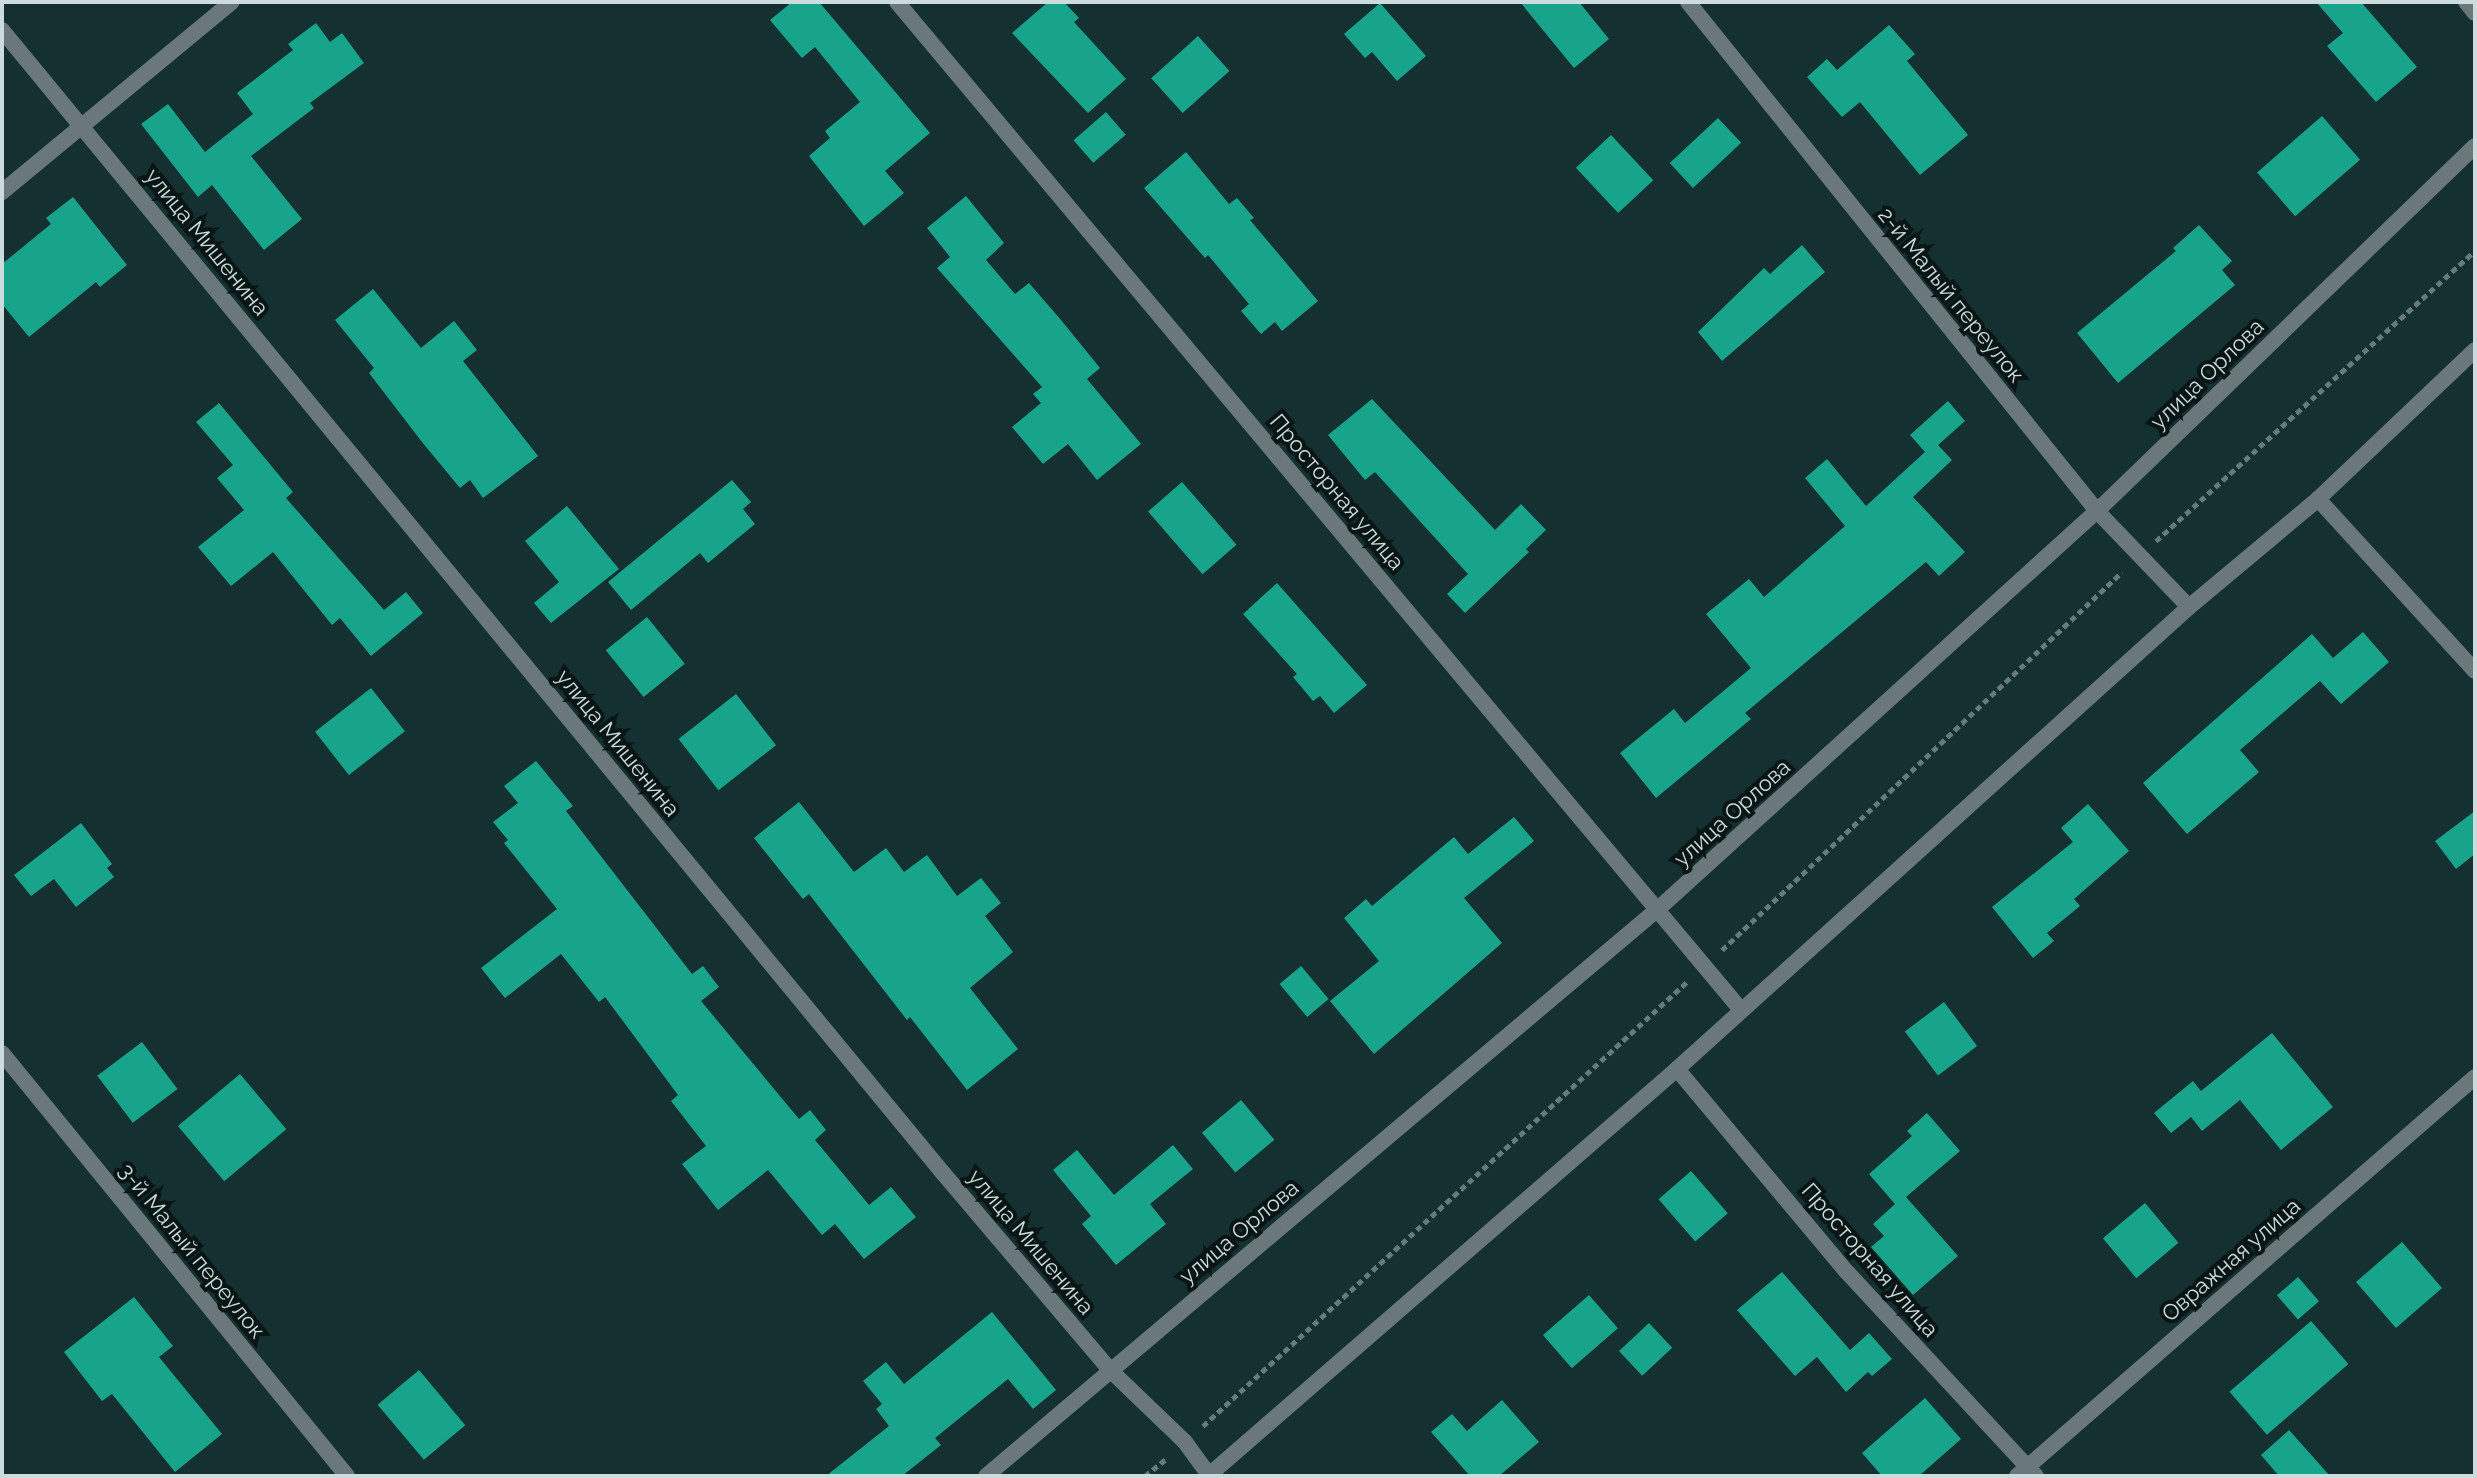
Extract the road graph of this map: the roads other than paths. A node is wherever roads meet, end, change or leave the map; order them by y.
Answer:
1 (232, 2) edge
2 (897, 2) edge
3 (1688, 2) edge
4 (2466, 2) edge
5 (2475, 13) edge
6 (2, 30) edge
7 (81, 123) junction
8 (2475, 146) edge
9 (2, 192) edge
10 (2475, 350) edge
11 (2318, 499) junction
12 (2097, 511) junction
13 (2189, 607) junction
14 (2475, 671) edge
15 (1658, 909) junction
16 (1741, 1010) junction
17 (2, 1053) edge
18 (1677, 1069) junction
19 (2475, 1077) edge
20 (1109, 1369) junction
21 (2027, 1473) edge
22 (347, 1476) edge
23 (986, 1476) edge
24 (1209, 1476) edge

1 - 7 street
2 - 15 street, Просторная улица
3 - 12 street, 2-й Малый переулок
4 - 5 street
6 - 7 street, улица Мишенина
7 - 9 street
7 - 20 street, улица Мишенина
8 - 12 street, улица Орлова
10 - 11 street
11 - 13 street
11 - 14 street
12 - 13 street, 2-й Малый переулок
12 - 15 street, улица Орлова
13 - 16 street
15 - 16 street, Просторная улица
15 - 20 street, улица Орлова
16 - 18 street
17 - 22 street, 3-й Малый переулок
18 - 21 street, Просторная улица
18 - 24 street
19 - 21 street, Овражная улица
20 - 23 street, улица Орлова
20 - 24 street, улица Мишенина

